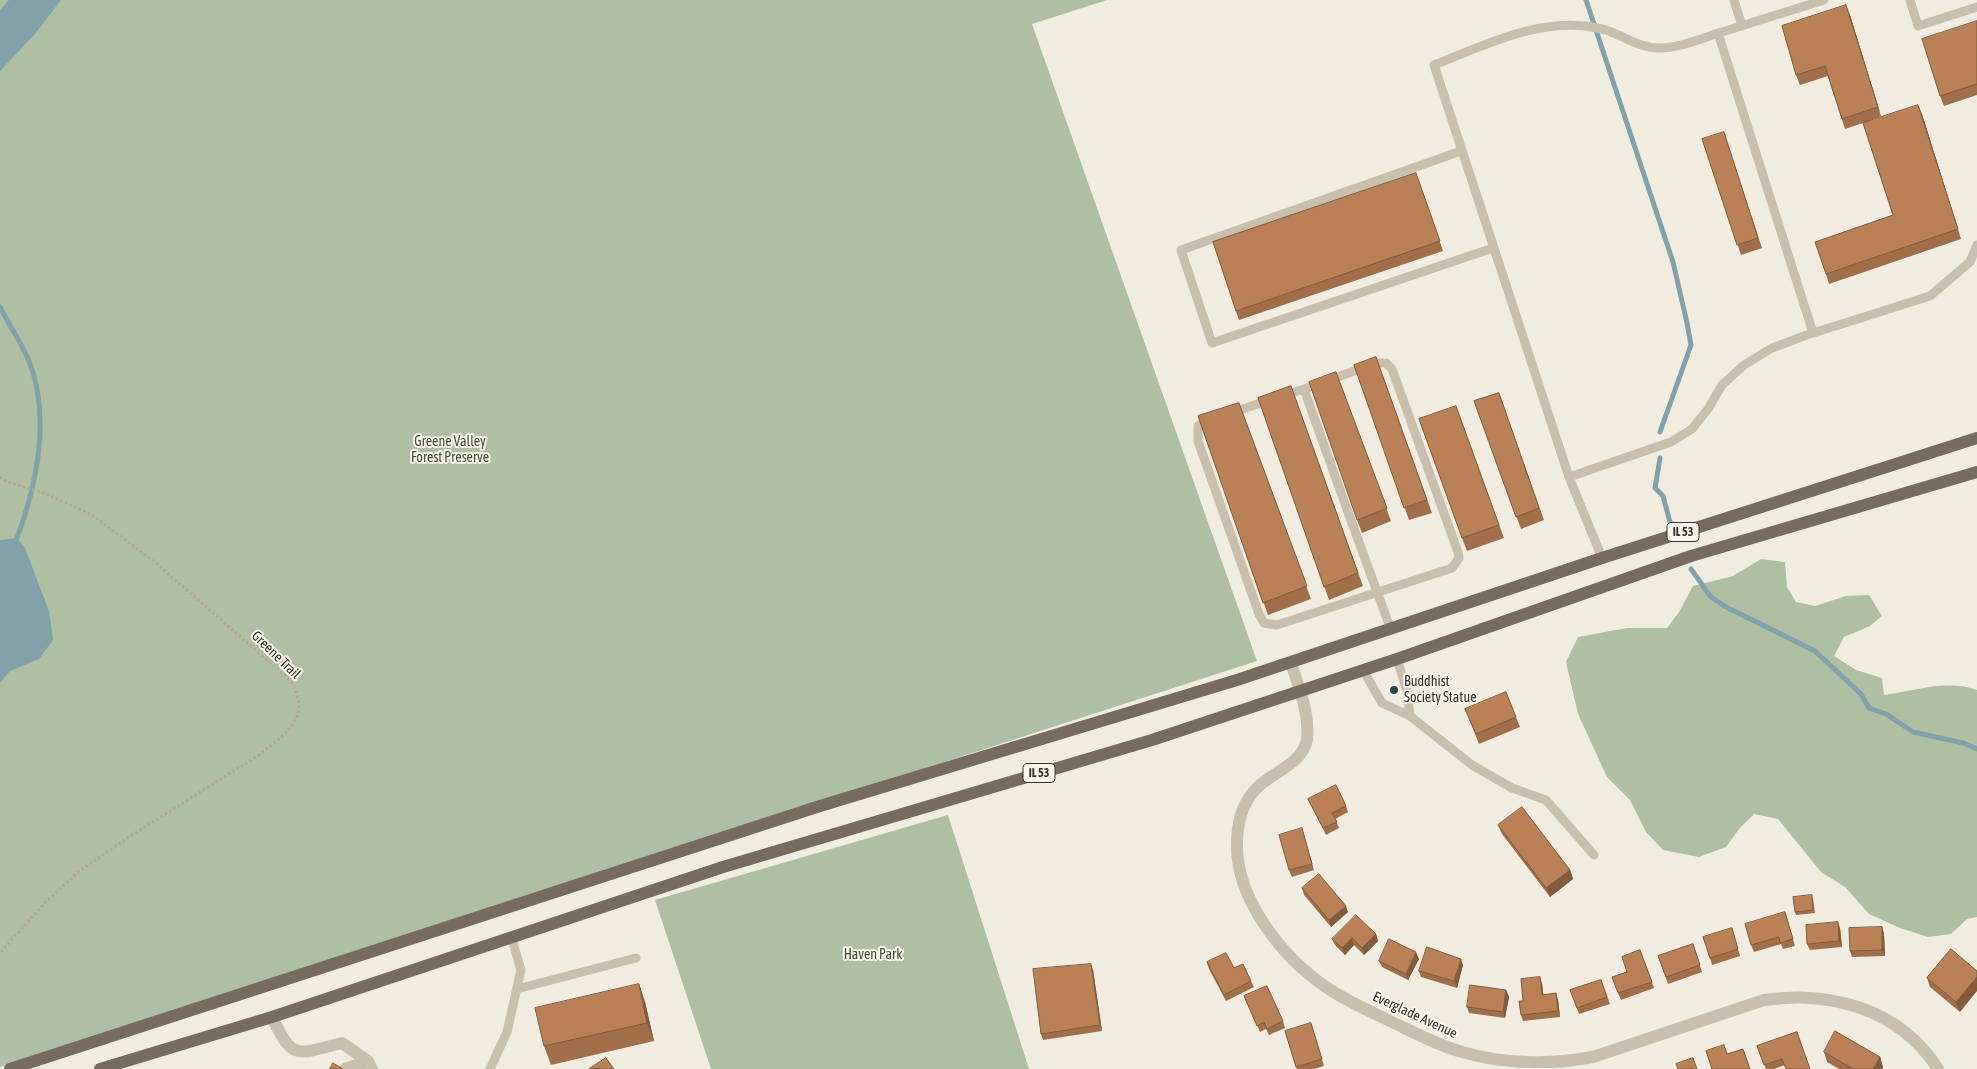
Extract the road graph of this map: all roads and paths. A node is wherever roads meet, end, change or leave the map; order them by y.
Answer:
1 (1734, 0) edge
2 (1824, 0) edge
3 (1910, 0) edge
4 (1977, 7) edge
5 (1742, 26) junction
6 (1718, 33) junction
7 (1460, 151) junction
8 (1977, 245) edge
9 (1493, 248) junction
10 (1813, 333) junction
11 (1304, 389) junction
12 (1977, 438) edge
13 (1977, 472) edge
14 (0, 477) edge
15 (1569, 477) junction
16 (1602, 558) junction
17 (1378, 593) junction
18 (1390, 627) junction
19 (1397, 658) junction
20 (1291, 662) junction
21 (1363, 670) junction
22 (1300, 691) junction
23 (1410, 716) junction
24 (1594, 855) dead end
25 (511, 936) junction
26 (0, 953) edge
27 (636, 958) dead end
28 (517, 989) junction
29 (272, 1017) junction
30 (370, 1065) edge
31 (10, 1069) edge
32 (100, 1069) edge
33 (345, 1069) edge
34 (490, 1069) edge
35 (1938, 1069) edge

1 - 5 lane
2 - 5 lane
3 - 4 lane
5 - 6 lane
6 - 7 lane
6 - 10 lane
7 - 9 lane
7 - 9 lane
8 - 10 lane
9 - 15 lane
10 - 15 lane
11 - 17 lane
11 - 17 lane
11 - 17 lane
12 - 16 main road, IL 53
13 - 19 main road, IL 53
14 - 26 path, Greene Trail
15 - 16 lane
16 - 18 main road, IL 53
17 - 18 lane
18 - 20 main road, IL 53
19 - 21 main road, IL 53
19 - 23 lane
20 - 22 street, Everglade Avenue
20 - 31 main road, IL 53
21 - 22 main road, IL 53
21 - 23 lane
22 - 25 main road, IL 53
22 - 35 street, Everglade Avenue
23 - 24 lane
25 - 28 lane
25 - 29 main road, IL 53
27 - 28 lane
28 - 34 lane
29 - 30 street
29 - 32 main road, IL 53
30 - 33 street

